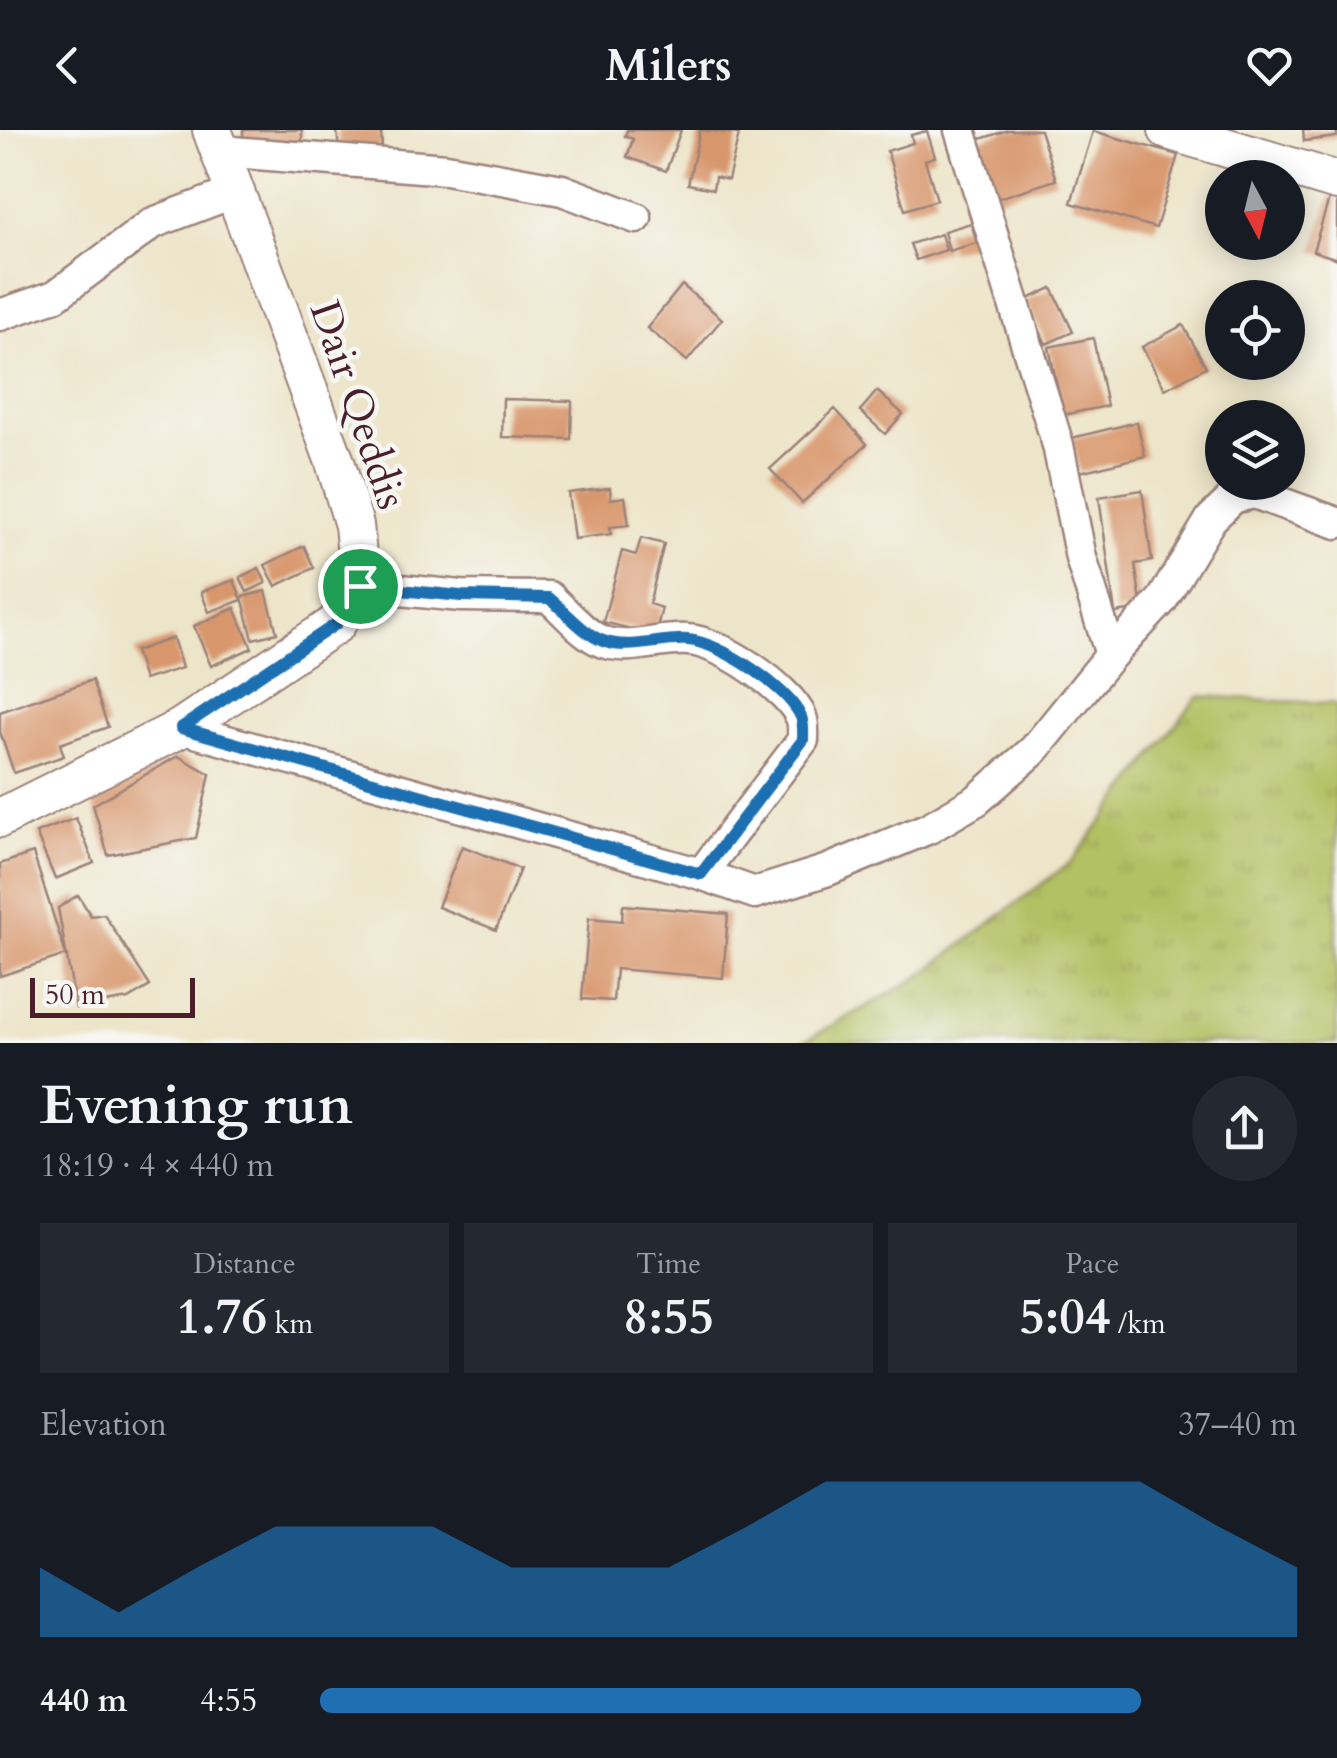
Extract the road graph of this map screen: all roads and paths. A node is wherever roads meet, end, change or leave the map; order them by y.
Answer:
1 (960, 130) edge
2 (1168, 130) edge
3 (216, 141) edge
4 (1337, 181) edge
5 (234, 192) junction
6 (636, 218) dead end
7 (0, 315) edge
8 (1337, 523) edge
9 (360, 586) junction
10 (1111, 654) junction
11 (181, 728) junction
12 (0, 818) edge
13 (701, 874) junction

1 - 10 street
2 - 4 main road
3 - 5 main road, Dair Qeddis
3 - 6 street
5 - 7 street
5 - 9 main road, Dair Qeddis
8 - 10 street
9 - 11 main road
9 - 13 street
10 - 13 street
11 - 12 main road
11 - 13 street

